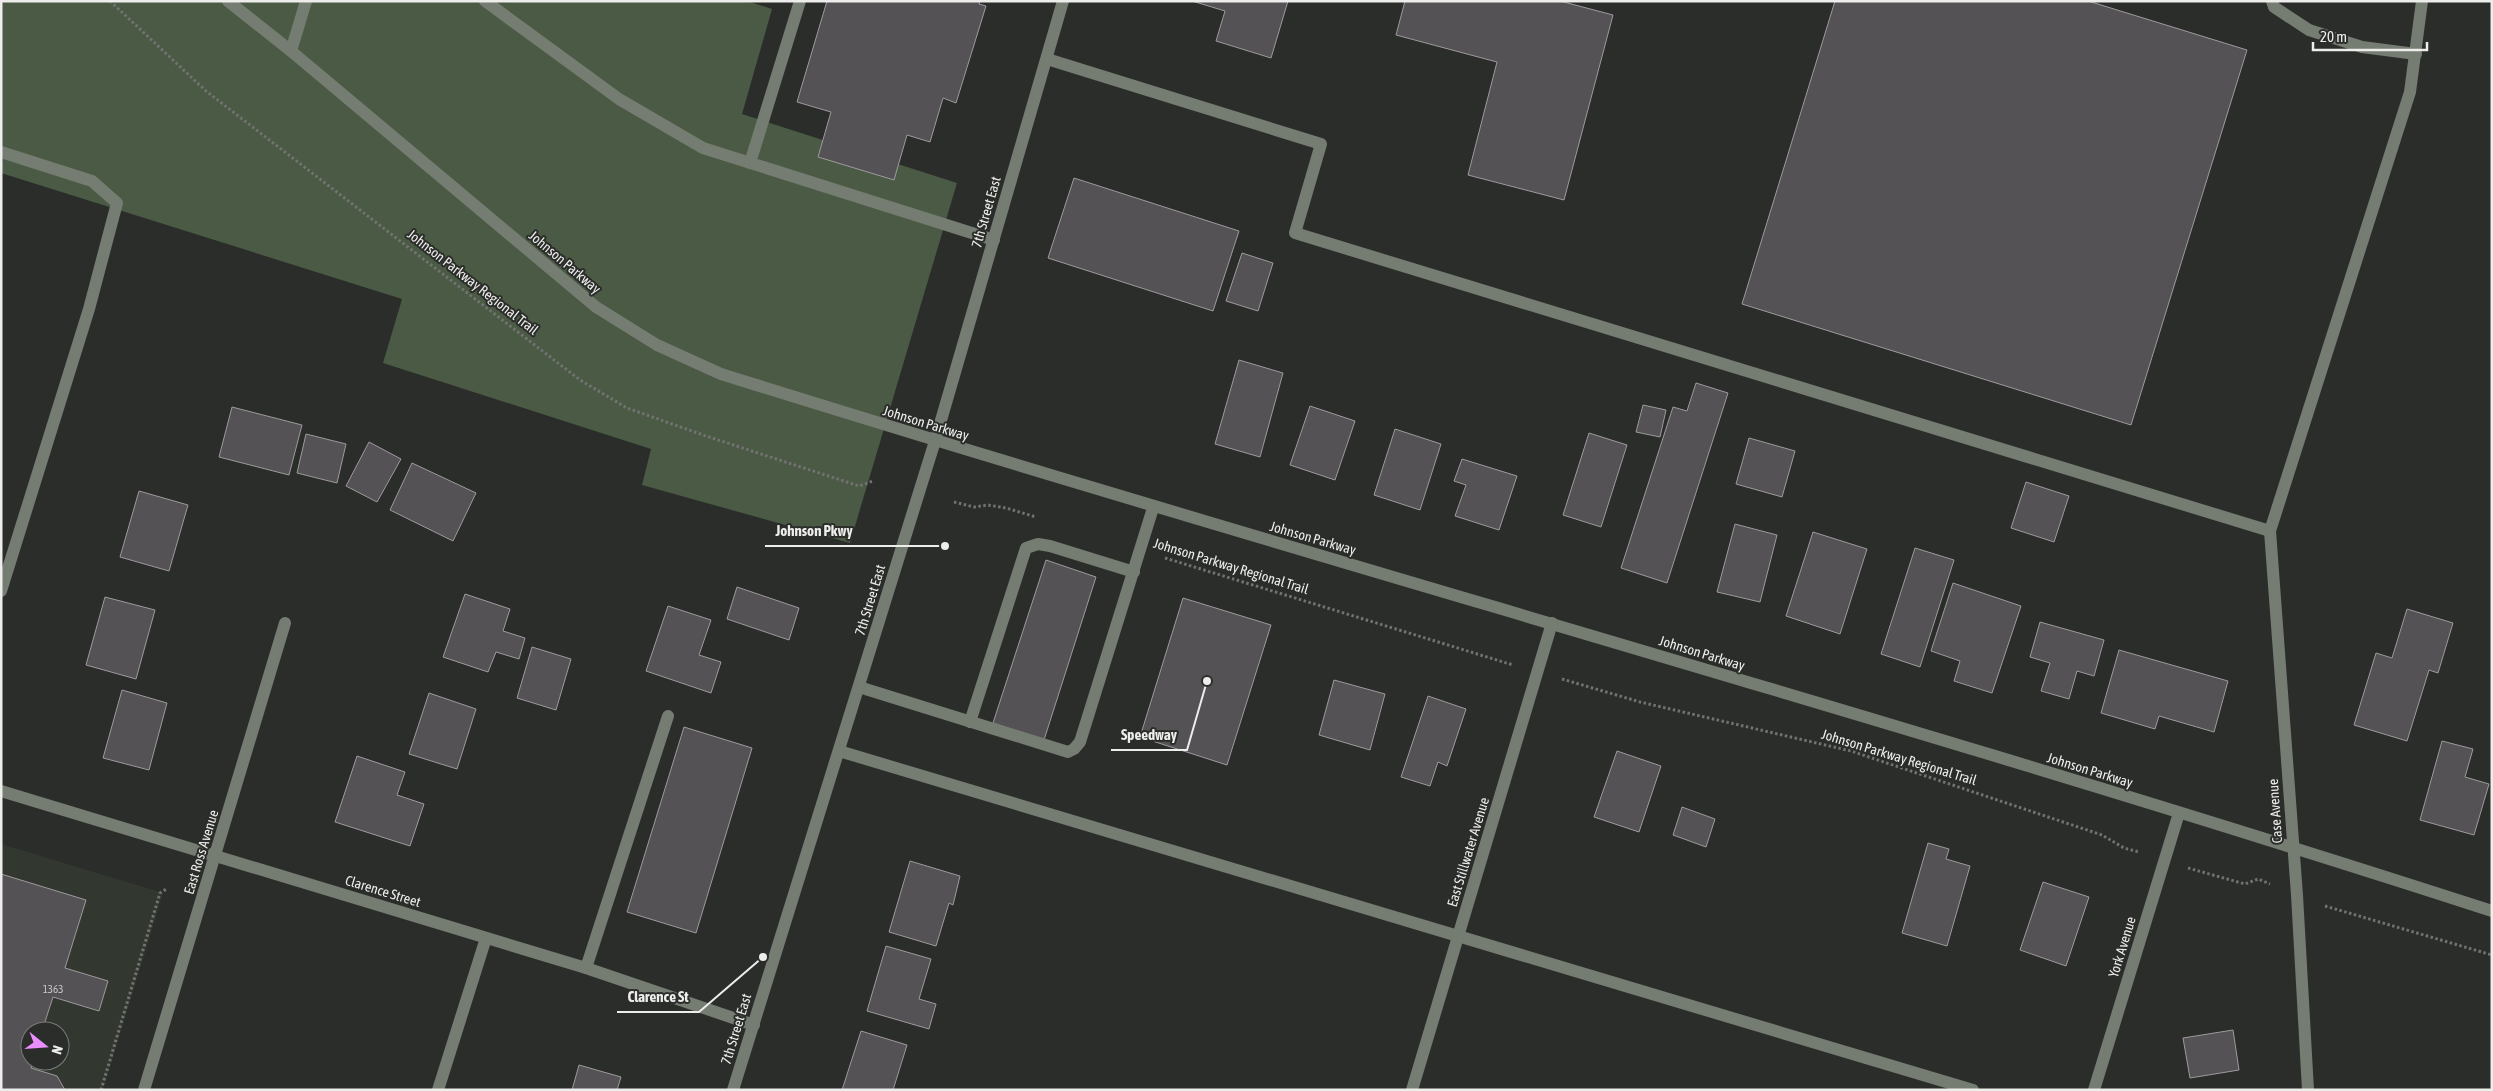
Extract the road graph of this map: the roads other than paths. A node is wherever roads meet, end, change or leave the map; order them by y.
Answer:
1 (228, 1) edge
2 (306, 1) edge
3 (485, 1) edge
4 (800, 1) edge
5 (1064, 1) edge
6 (2272, 1) edge
7 (2422, 1) edge
8 (291, 51) junction
9 (2416, 54) junction
10 (1047, 59) junction
11 (1, 152) edge
12 (750, 163) junction
13 (994, 240) junction
14 (935, 441) junction
15 (1153, 508) junction
16 (2270, 531) junction
17 (1134, 572) junction
18 (1, 591) edge
19 (285, 623) dead end
20 (1552, 623) junction
21 (859, 687) junction
22 (668, 716) dead end
23 (970, 722) junction
24 (839, 751) junction
25 (1, 791) edge
26 (2179, 813) junction
27 (2292, 846) junction
28 (216, 856) junction
29 (2492, 911) edge
30 (1458, 935) junction
31 (486, 938) junction
32 (586, 968) junction
33 (754, 1024) junction
34 (144, 1090) edge
35 (438, 1090) edge
36 (733, 1090) edge
37 (1412, 1090) edge
38 (1972, 1090) edge
39 (2094, 1090) edge
40 (2308, 1090) edge

1 - 8 street, Johnson Parkway
2 - 8 street
3 - 12 street
4 - 12 street
5 - 10 street, 7th Street East
6 - 9 street
7 - 9 street
8 - 14 street, Johnson Parkway
9 - 16 street
10 - 13 street, 7th Street East
10 - 16 street
11 - 18 street
12 - 13 street
13 - 14 street, 7th Street East
14 - 15 street, Johnson Parkway
14 - 21 street, 7th Street East
15 - 17 street
15 - 20 street, Johnson Parkway
16 - 27 street, Case Avenue
17 - 23 street
17 - 23 street
19 - 28 street, East Ross Avenue
20 - 26 street, Johnson Parkway
20 - 30 street, East Stillwater Avenue
21 - 23 street
21 - 24 street, 7th Street East
22 - 32 street
24 - 30 street
24 - 33 street, 7th Street East
25 - 28 street, Clarence Street
26 - 27 street, Johnson Parkway
26 - 39 street, York Avenue
27 - 29 street, Johnson Parkway
27 - 40 street, Case Avenue
28 - 31 street, Clarence Street
28 - 34 street, East Ross Avenue
30 - 37 street, East Stillwater Avenue
30 - 38 street
31 - 32 street, Clarence Street
31 - 35 street
32 - 33 street, Clarence Street
33 - 36 street, 7th Street East

